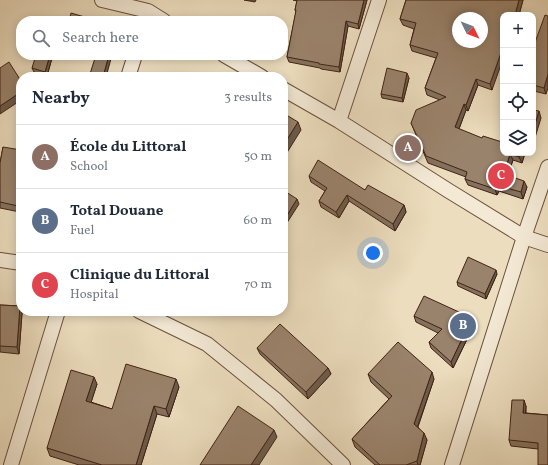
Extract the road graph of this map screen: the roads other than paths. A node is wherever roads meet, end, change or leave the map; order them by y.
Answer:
1 (102, 0) edge
2 (379, 0) edge
3 (148, 11) edge
4 (133, 60) edge
5 (233, 60) edge
6 (130, 72) edge
7 (253, 72) edge
8 (288, 92) edge
9 (339, 121) junction
10 (548, 167) edge
11 (524, 237) junction
12 (548, 245) edge
13 (0, 260) edge
14 (16, 262) edge
15 (56, 316) edge
16 (149, 316) edge
17 (11, 465) edge
18 (342, 465) edge
19 (452, 465) edge

1 - 3 street
2 - 9 street
4 - 6 street
5 - 7 street
8 - 9 street
9 - 11 street
10 - 11 street
11 - 12 street
11 - 19 street
13 - 14 street
15 - 17 street
16 - 18 street

